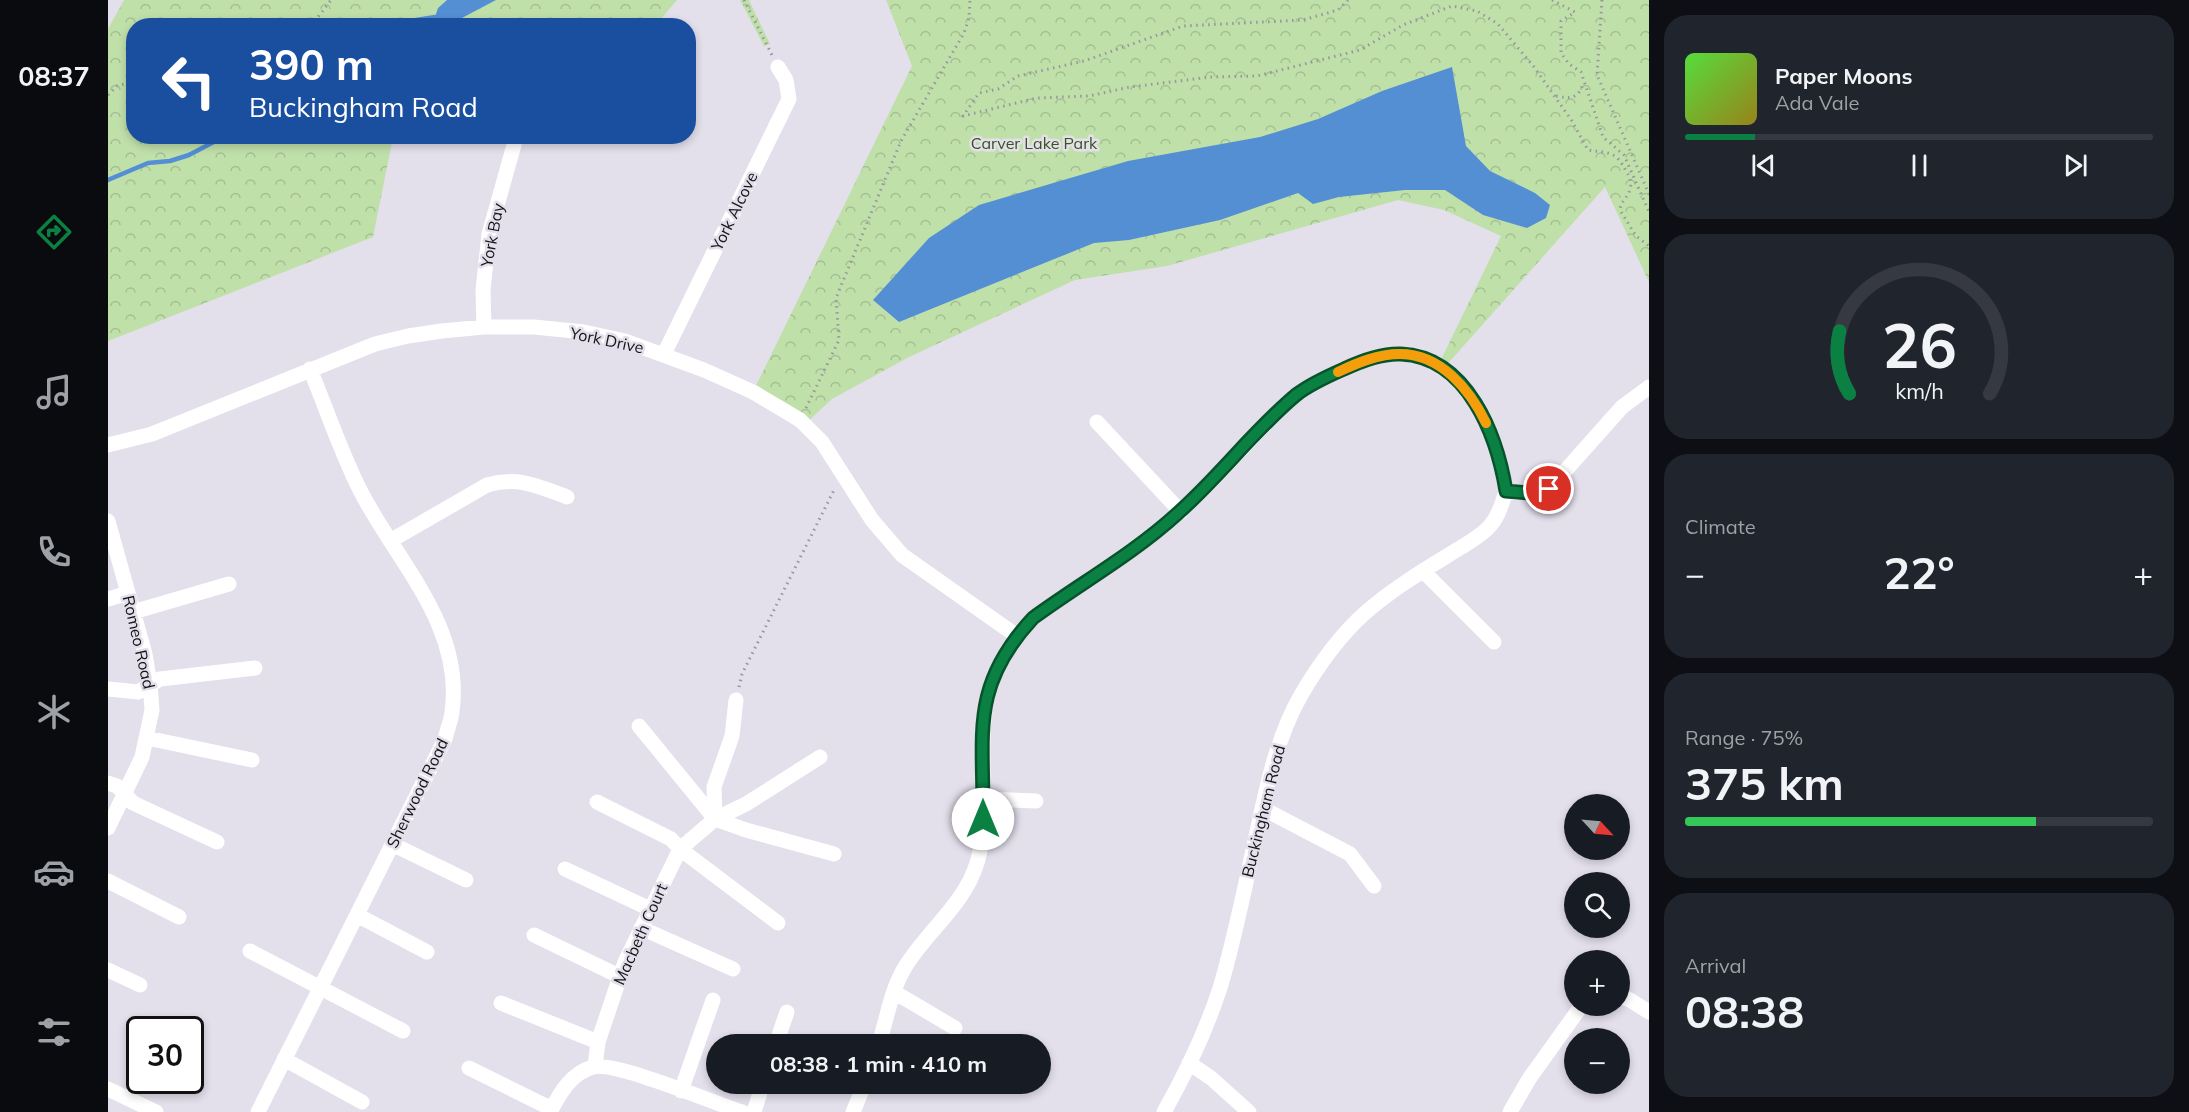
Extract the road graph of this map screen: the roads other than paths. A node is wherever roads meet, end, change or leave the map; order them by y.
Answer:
1 (778, 67) road end
2 (514, 145) dead end
3 (484, 327) junction
4 (664, 354) junction
5 (310, 369) junction
6 (1649, 387) edge
7 (1097, 422) dead end
8 (108, 445) edge
9 (1506, 491) junction
10 (567, 496) dead end
11 (1180, 512) junction
12 (108, 521) edge
13 (390, 541) junction
14 (1423, 571) junction
15 (229, 584) dead end
16 (128, 593) junction
17 (108, 599) edge
18 (133, 612) junction
19 (1017, 636) junction
20 (1494, 642) dead end
21 (255, 668) dead end
22 (150, 684) junction
23 (108, 689) edge
24 (736, 700) road end
25 (639, 726) dead end
26 (147, 738) junction
27 (820, 757) dead end
28 (252, 760) dead end
29 (108, 783) edge
30 (125, 794) junction
31 (983, 799) junction
32 (1036, 801) dead end
33 (597, 802) dead end
34 (1262, 808) junction
35 (715, 819) junction
36 (108, 828) edge
37 (217, 842) dead end
38 (392, 844) junction
39 (680, 849) junction
40 (834, 854) dead end
41 (565, 868) dead end
42 (466, 880) dead end
43 (108, 881) edge
44 (1374, 886) dead end
45 (651, 909) junction
46 (357, 915) junction
47 (179, 917) dead end
48 (778, 923) dead end
49 (641, 928) junction
50 (534, 935) dead end
51 (249, 951) dead end
52 (427, 952) dead end
53 (733, 969) dead end
54 (108, 970) edge
55 (619, 976) junction
56 (140, 984) dead end
57 (321, 988) junction
58 (894, 992) junction
59 (713, 1000) dead end
60 (1630, 1000) edge
61 (501, 1003) dead end
62 (787, 1012) dead end
63 (1649, 1012) edge
64 (1573, 1016) edge
65 (955, 1028) dead end
66 (403, 1031) dead end
67 (779, 1034) edge
68 (882, 1034) edge
69 (598, 1042) junction
70 (284, 1059) junction
71 (1189, 1063) junction
72 (595, 1066) junction
73 (469, 1068) dead end
74 (108, 1089) edge
75 (681, 1091) junction
76 (760, 1094) edge
77 (860, 1094) edge
78 (362, 1102) dead end
79 (551, 1110) edge
80 (156, 1112) edge
81 (258, 1112) edge
82 (742, 1112) edge
83 (754, 1112) edge
84 (853, 1112) edge
85 (1164, 1112) edge
86 (1249, 1112) edge
87 (1510, 1112) edge

1 - 4 street, York Alcove
2 - 3 street, York Bay
3 - 4 street, York Drive
3 - 5 street, York Drive
4 - 19 street, York Drive
5 - 8 street, York Drive
5 - 13 street, Sherwood Road
6 - 9 street
7 - 11 street
9 - 11 street
9 - 14 street, Buckingham Road
10 - 13 street
11 - 19 street
12 - 16 street, Romeo Road
13 - 38 street, Sherwood Road
14 - 20 street
14 - 34 street, Buckingham Road
15 - 18 street
16 - 17 street
16 - 18 street, Romeo Road
18 - 22 street, Romeo Road
19 - 31 street
21 - 22 street
22 - 23 street
22 - 26 street, Romeo Road
24 - 35 street
25 - 35 street
26 - 28 street
26 - 30 street, Romeo Road
27 - 35 street, Macbeth Court
29 - 30 street
30 - 36 street, Romeo Road
30 - 37 street
31 - 32 street
31 - 58 street
33 - 39 street
34 - 44 street
34 - 71 street, Buckingham Road
35 - 39 street, Macbeth Court
35 - 40 street
38 - 42 street
38 - 46 street, Sherwood Road
39 - 45 street, Macbeth Court
39 - 48 street
41 - 45 street
43 - 47 street
45 - 49 street, Macbeth Court
46 - 52 street
46 - 57 street, Sherwood Road
49 - 53 street
49 - 55 street, Macbeth Court
50 - 55 street
51 - 57 street
54 - 56 street
55 - 69 street, Macbeth Court
57 - 66 street
57 - 70 street, Sherwood Road
58 - 65 street
58 - 68 street
59 - 75 street
60 - 63 street
61 - 69 street
62 - 67 street
64 - 87 street
69 - 72 street, Macbeth Court
70 - 78 street
70 - 81 street, Sherwood Road
71 - 85 street, Buckingham Road
71 - 86 street
72 - 75 street
72 - 79 street
73 - 79 street
74 - 80 street
75 - 82 street
76 - 83 street
77 - 84 street

